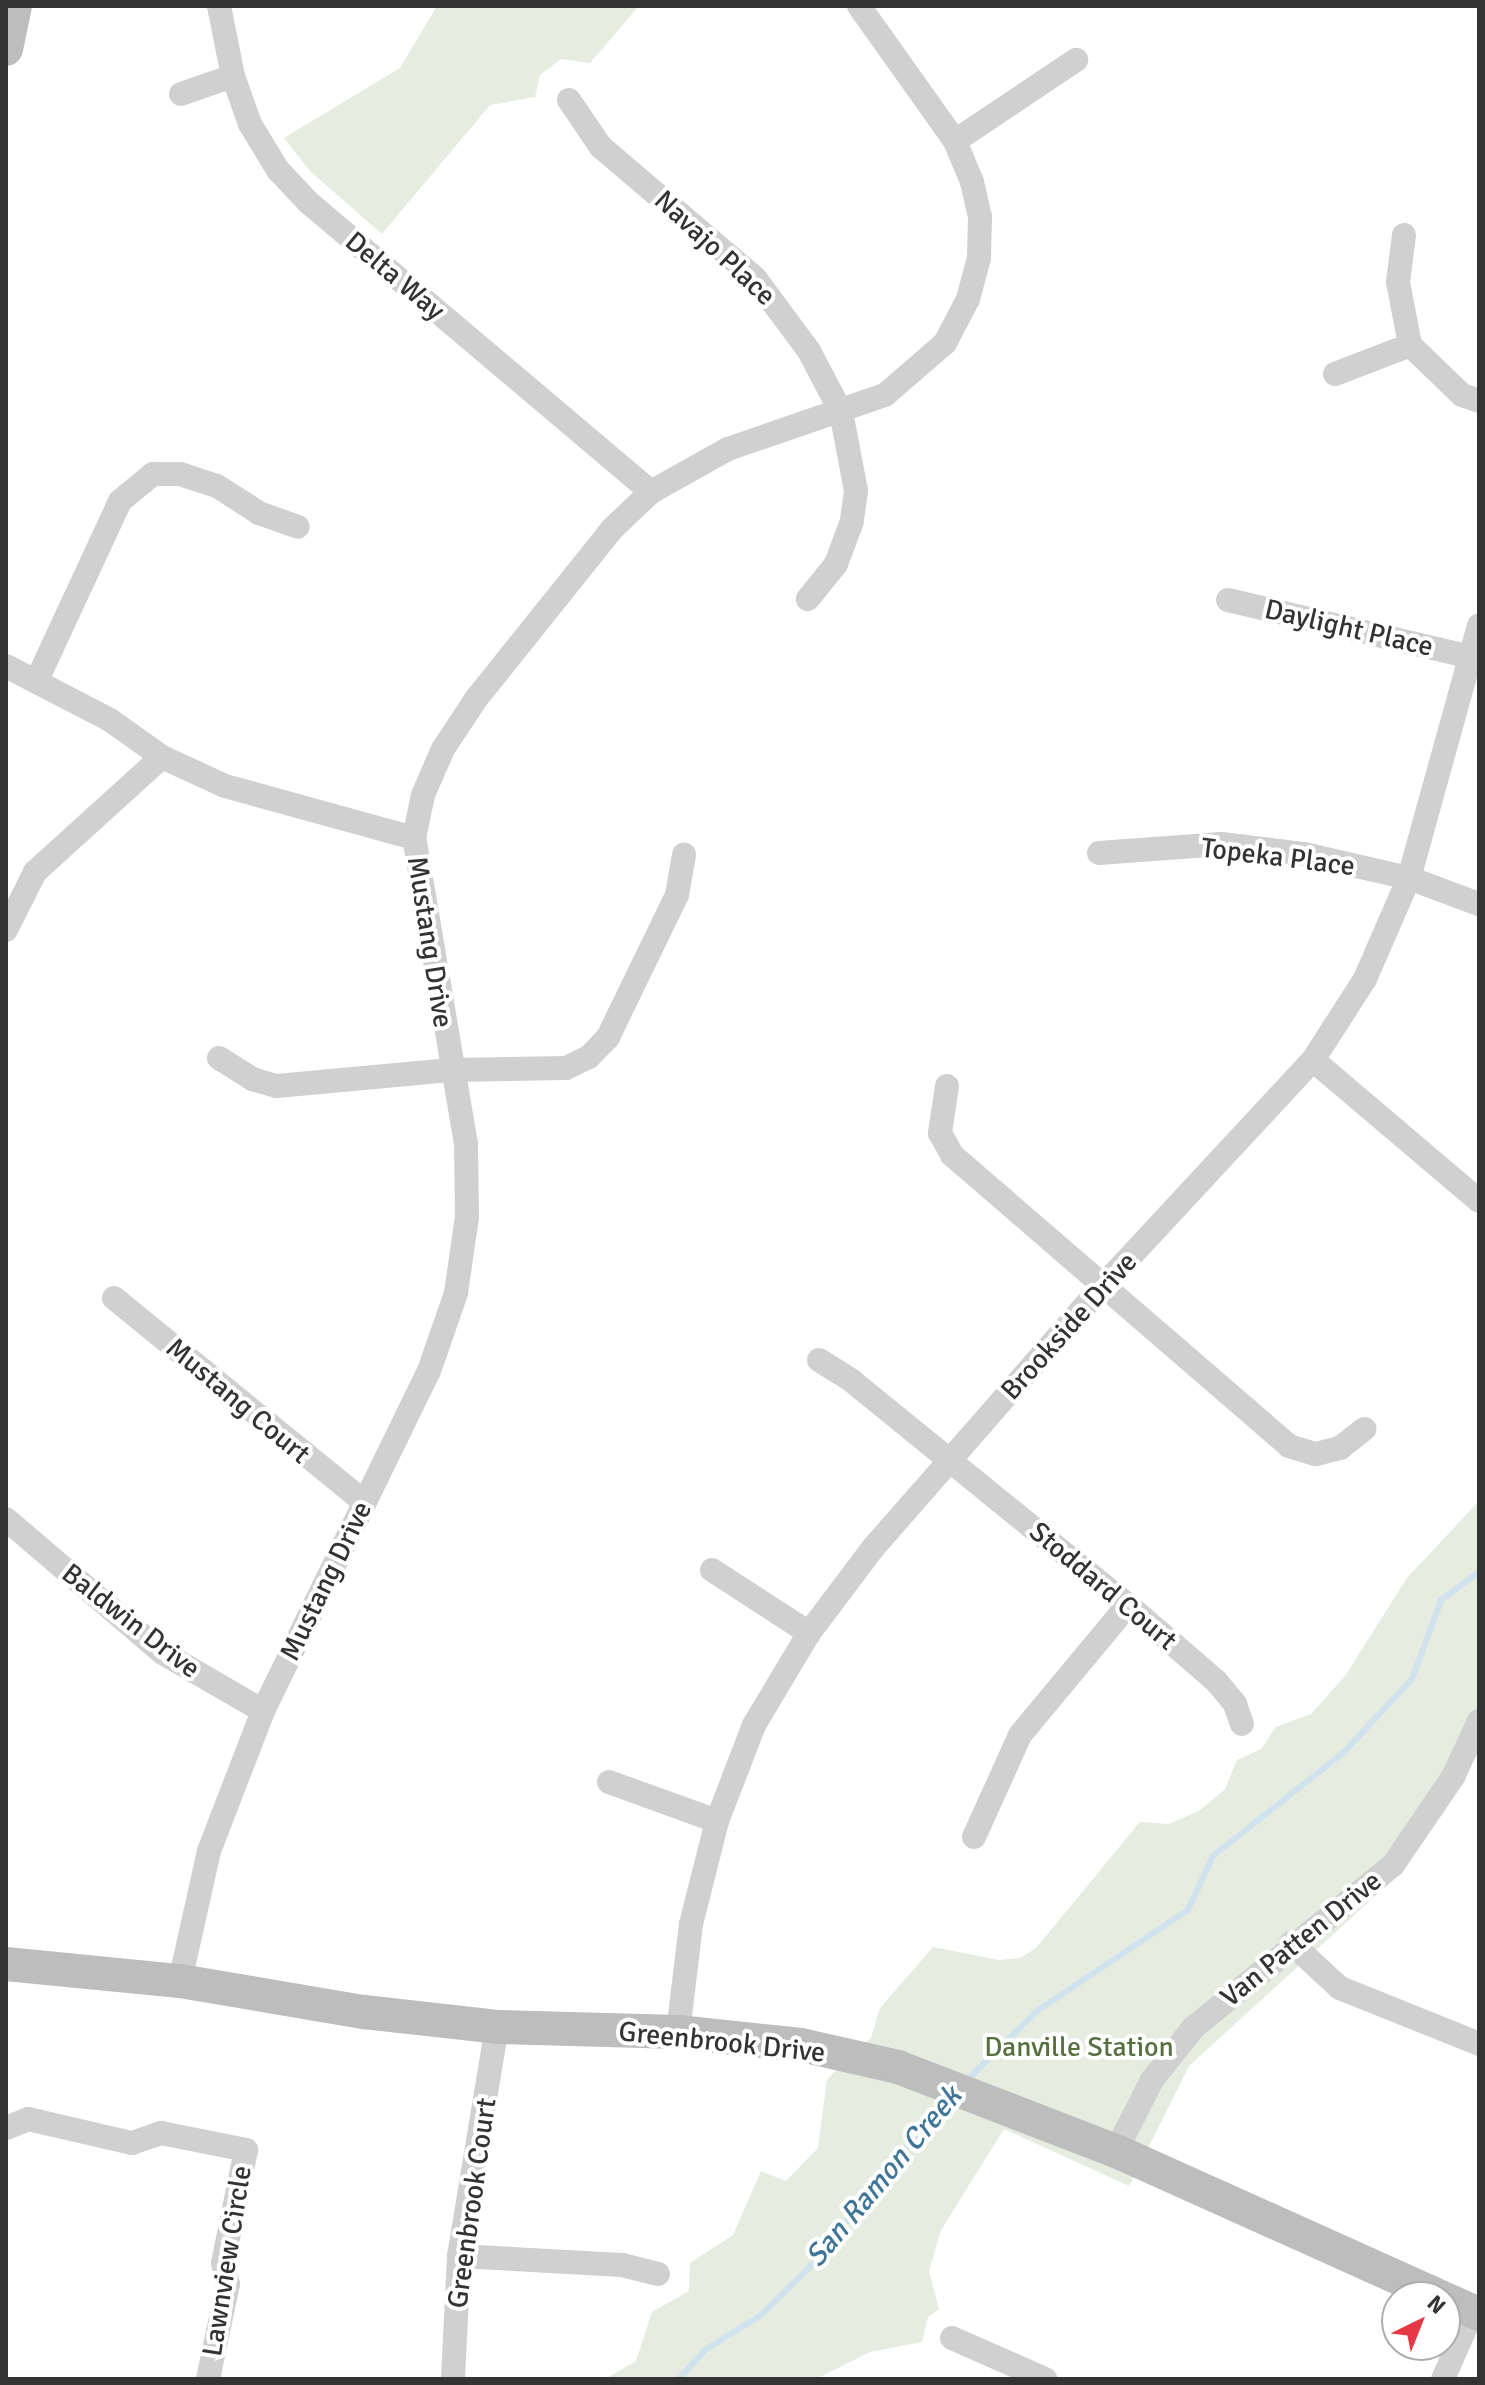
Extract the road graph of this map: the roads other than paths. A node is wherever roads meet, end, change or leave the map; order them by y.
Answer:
1 (15, 6) edge
2 (219, 6) edge
3 (859, 6) edge
4 (6, 49) edge
5 (1076, 60) dead end
6 (233, 76) junction
7 (181, 94) dead end
8 (569, 100) dead end
9 (955, 141) junction
10 (1404, 235) dead end
11 (1410, 345) junction
12 (1335, 374) dead end
13 (1479, 401) edge
14 (841, 412) junction
15 (651, 492) junction
16 (298, 527) dead end
17 (808, 599) dead end
18 (1228, 600) dead end
19 (1479, 626) edge
20 (1475, 658) edge
21 (6, 666) edge
22 (37, 680) junction
23 (162, 757) junction
24 (414, 838) junction
25 (1099, 853) dead end
26 (684, 855) dead end
27 (1409, 878) junction
28 (1479, 904) edge
29 (6, 930) edge
30 (219, 1058) dead end
31 (1313, 1060) junction
32 (450, 1070) junction
33 (947, 1086) dead end
34 (1479, 1201) edge
35 (1101, 1288) junction
36 (114, 1298) dead end
37 (819, 1360) dead end
38 (1364, 1429) dead end
39 (951, 1460) junction
40 (364, 1502) junction
41 (6, 1519) edge
42 (712, 1570) dead end
43 (1128, 1605) junction
44 (809, 1633) junction
45 (263, 1711) junction
46 (1479, 1721) edge
47 (1242, 1724) dead end
48 (609, 1782) dead end
49 (717, 1821) junction
50 (974, 1837) dead end
51 (1291, 1943) junction
52 (6, 1964) edge
53 (180, 1981) junction
54 (497, 2027) junction
55 (678, 2032) junction
56 (1479, 2044) edge
57 (6, 2128) edge
58 (1116, 2151) junction
59 (459, 2256) junction
60 (658, 2274) dead end
61 (1406, 2281) edge
62 (952, 2338) dead end
63 (208, 2379) edge
64 (453, 2379) edge
65 (1045, 2379) edge

1 - 4 street
2 - 6 street, Delta Way
3 - 9 street, Mustang Drive
5 - 9 street
6 - 7 street
6 - 15 street, Delta Way
8 - 14 street, Navajo Place
9 - 14 street, Mustang Drive
10 - 11 street
11 - 12 street
11 - 13 street
14 - 15 street, Mustang Drive
14 - 17 street, Navajo Place
15 - 24 street, Mustang Drive
16 - 22 street
18 - 20 street, Daylight Place
19 - 20 street, Brookside Drive
20 - 27 street, Brookside Drive
21 - 22 street
22 - 23 street
23 - 24 street
23 - 29 street
24 - 32 street, Mustang Drive
25 - 27 street, Topeka Place
26 - 32 street
27 - 28 street, Topeka Place
27 - 31 street, Brookside Drive
30 - 32 street
31 - 34 street
31 - 35 street, Brookside Drive
32 - 40 street, Mustang Drive
33 - 35 street
35 - 38 street
35 - 39 street, Brookside Drive
36 - 40 street, Mustang Court
37 - 39 street, Stoddard Court
39 - 43 street, Stoddard Court
39 - 44 street, Brookside Drive
40 - 45 street, Mustang Drive
41 - 45 street, Baldwin Drive
42 - 44 street
43 - 47 street, Stoddard Court
43 - 50 street
44 - 49 street, Brookside Drive
45 - 53 street, Mustang Drive
46 - 51 street, Van Patten Drive
48 - 49 street
49 - 55 street, Brookside Drive
51 - 56 street
51 - 58 street, Van Patten Drive
52 - 53 street, Greenbrook Drive
53 - 54 street, Greenbrook Drive
54 - 55 street, Greenbrook Drive
54 - 59 street, Greenbrook Court
55 - 58 street, Greenbrook Drive
57 - 63 street, Lawnview Circle
58 - 61 street, Greenbrook Drive
59 - 60 street
59 - 64 street, Greenbrook Court
62 - 65 street

